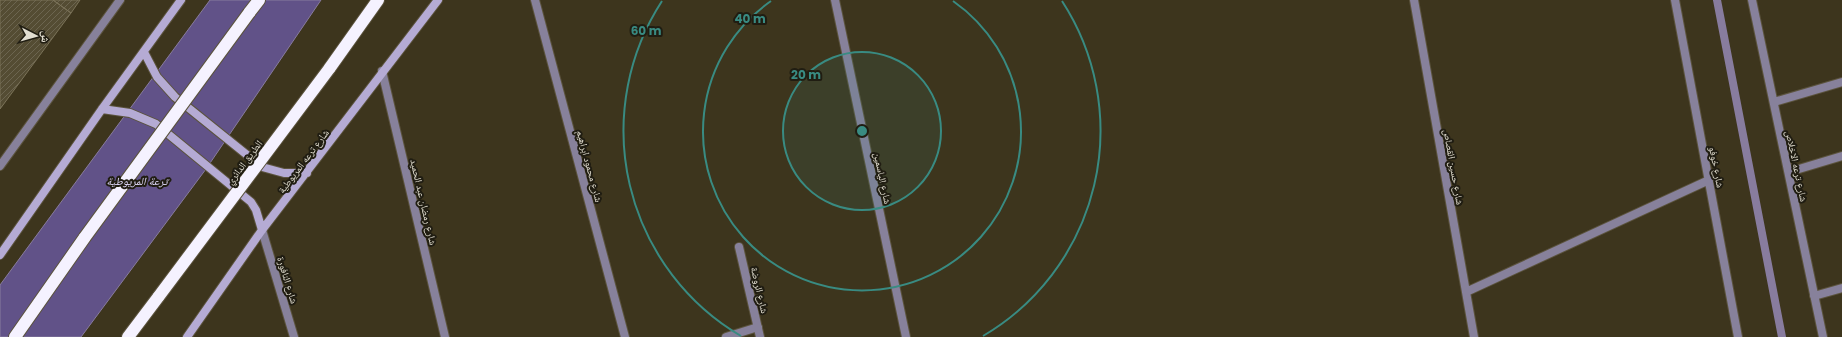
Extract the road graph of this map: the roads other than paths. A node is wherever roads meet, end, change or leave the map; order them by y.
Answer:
1 (120, 0) edge
2 (181, 0) edge
3 (259, 0) edge
4 (378, 0) edge
5 (438, 0) edge
6 (535, 0) edge
7 (835, 0) edge
8 (1414, 0) edge
9 (1676, 0) edge
10 (1752, 0) edge
11 (144, 52) junction
12 (382, 71) junction
13 (1842, 82) edge
14 (1774, 102) junction
15 (102, 109) junction
16 (1842, 156) edge
17 (0, 166) edge
18 (1788, 172) junction
19 (307, 173) junction
20 (1709, 180) junction
21 (262, 230) junction
22 (739, 247) dead end
23 (0, 255) edge
24 (1842, 288) edge
25 (1466, 292) junction
26 (1814, 296) junction
27 (758, 327) junction
28 (15, 337) edge
29 (128, 337) edge
30 (187, 337) edge
31 (294, 337) edge
32 (445, 337) edge
33 (625, 337) edge
34 (726, 337) edge
35 (760, 337) edge
36 (906, 337) edge
37 (1474, 337) edge
38 (1738, 337) edge
39 (1823, 337) edge

1 - 17 street
2 - 11 main road
3 - 28 highway, bridge
4 - 29 highway, الطريق الدائري, bridge
5 - 12 main road, شارع ترعه المريوطية
6 - 33 street, شارع محمود ابراهيم
7 - 36 street, شارع الياسمين
8 - 25 street, شارع حسين القصاص
9 - 20 street, شارع خوفو
10 - 14 street, شارع ترعه الاخلاص
11 - 15 main road
11 - 19 main road, bridge
12 - 19 main road, شارع ترعه المريوطية
12 - 32 street, شارع رمضان عبد الحميد
13 - 14 street
14 - 18 street, شارع ترعه الاخلاص
15 - 21 main road, bridge
15 - 23 main road
16 - 18 street
18 - 26 street, شارع ترعه الاخلاص
19 - 21 main road, شارع ترعه المريوطية
20 - 25 street
20 - 38 street, شارع خوفو
21 - 30 main road, شارع ترعه المريوطية
21 - 31 street, شارع النافورة
22 - 27 street, شارع الروضة
24 - 26 street
25 - 37 street, شارع حسين القصاص
26 - 39 street, شارع ترعه الاخلاص
27 - 34 street
27 - 35 street, شارع الروضة

